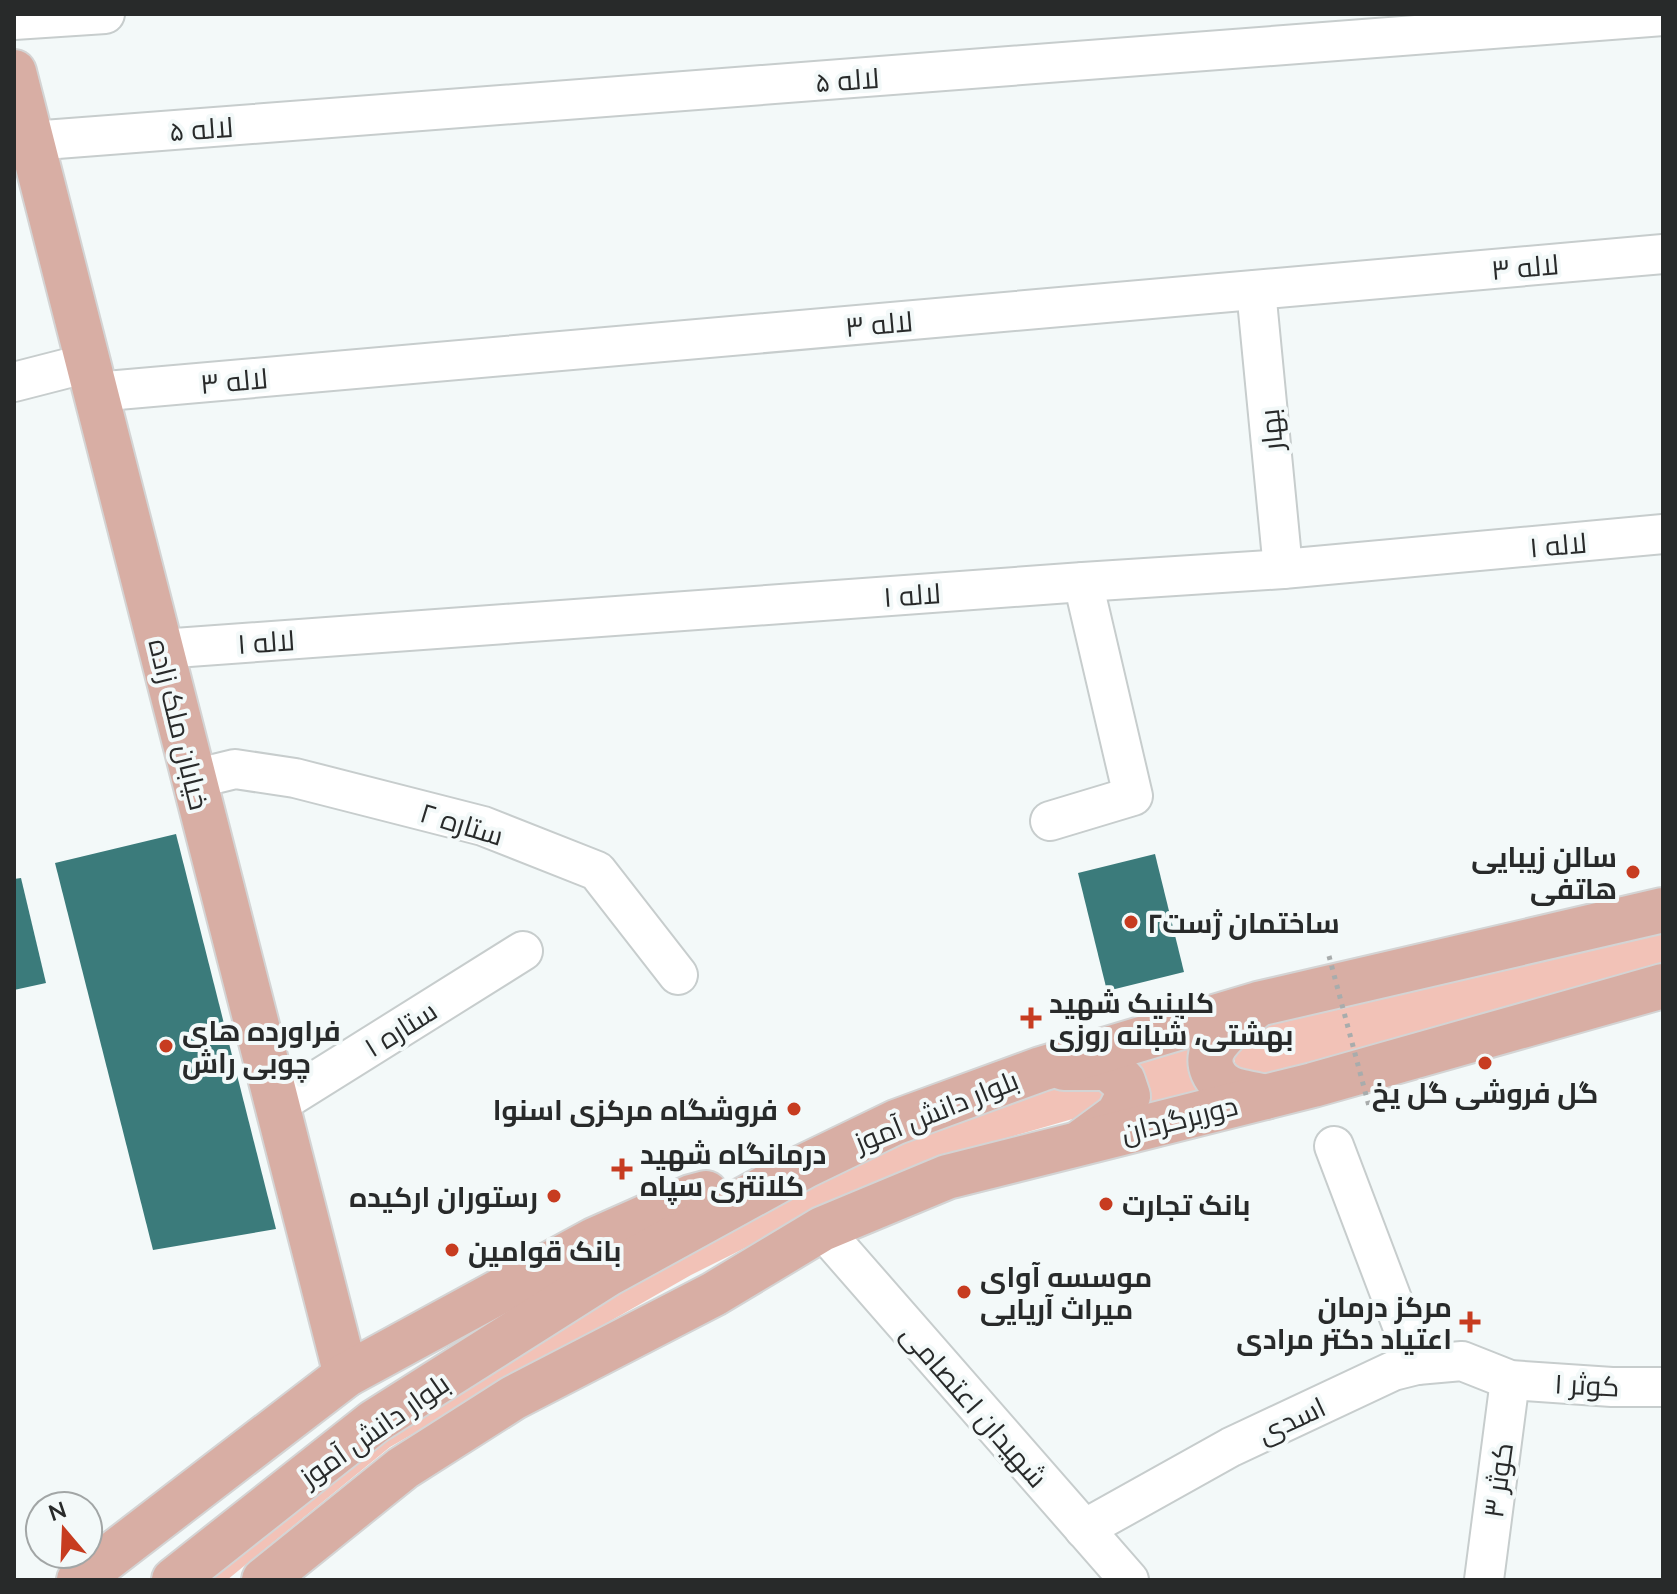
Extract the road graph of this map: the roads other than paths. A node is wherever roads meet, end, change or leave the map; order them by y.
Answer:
1 (105, 14) edge
2 (1663, 16) edge
3 (14, 20) edge
4 (14, 72) edge
5 (23, 140) edge
6 (1663, 254) edge
7 (1256, 290) junction
8 (92, 378) junction
9 (14, 382) edge
10 (1663, 534) edge
11 (1283, 569) junction
12 (1083, 582) junction
13 (161, 649) junction
14 (194, 779) junction
15 (1050, 821) dead end
16 (1663, 910) edge
17 (523, 951) dead end
18 (678, 975) dead end
19 (1663, 986) edge
20 (1258, 1004) junction
21 (1041, 1069) junction
22 (1265, 1097) junction
23 (277, 1105) junction
24 (1078, 1144) junction
25 (1334, 1146) dead end
26 (805, 1166) junction
27 (822, 1229) junction
28 (714, 1294) junction
29 (1417, 1365) junction
30 (346, 1375) junction
31 (1510, 1380) junction
32 (1663, 1387) edge
33 (1084, 1529) junction
34 (79, 1580) edge
35 (174, 1580) edge
36 (264, 1580) edge
37 (311, 1580) edge
38 (1129, 1580) edge
39 (1484, 1580) edge

1 - 3 street
2 - 5 street, لاله ۵
4 - 5 main road, خیابان ملک زاده
5 - 8 main road, خیابان ملک زاده
6 - 7 street, لاله ۳
7 - 8 street, لاله ۳
7 - 11 street, بهار
8 - 9 street, لاله ۳
8 - 13 main road, خیابان ملک زاده
10 - 11 street, لاله ۱
11 - 12 street, لاله ۱
12 - 13 street, لاله ۱
12 - 15 street
13 - 14 main road, خیابان ملک زاده
14 - 18 street, ستاره ۲
14 - 23 main road, خیابان ملک زاده
16 - 20 main road, بلوار دانش آموز
17 - 23 street, ستاره ۱
19 - 22 main road, دوربرگردان
20 - 21 main road, بلوار دانش آموز
20 - 22 main road
21 - 24 main road
21 - 26 main road, بلوار دانش آموز
22 - 24 main road, دوربرگردان
23 - 30 main road, خیابان ملک زاده
24 - 27 main road, دوربرگردان
25 - 29 street
26 - 30 main road
26 - 35 main road, بلوار دانش آموز
27 - 28 main road, دوربرگردان
27 - 33 street, شهیدان اعتصامی
28 - 36 main road, بلوار دانش آموز
28 - 37 main road
29 - 31 street, اسدی
29 - 33 street, اسدی
30 - 34 main road
31 - 32 street, کوثر ۱
31 - 39 street, کوثر ۳
33 - 38 street, شهیدان اعتصامی

